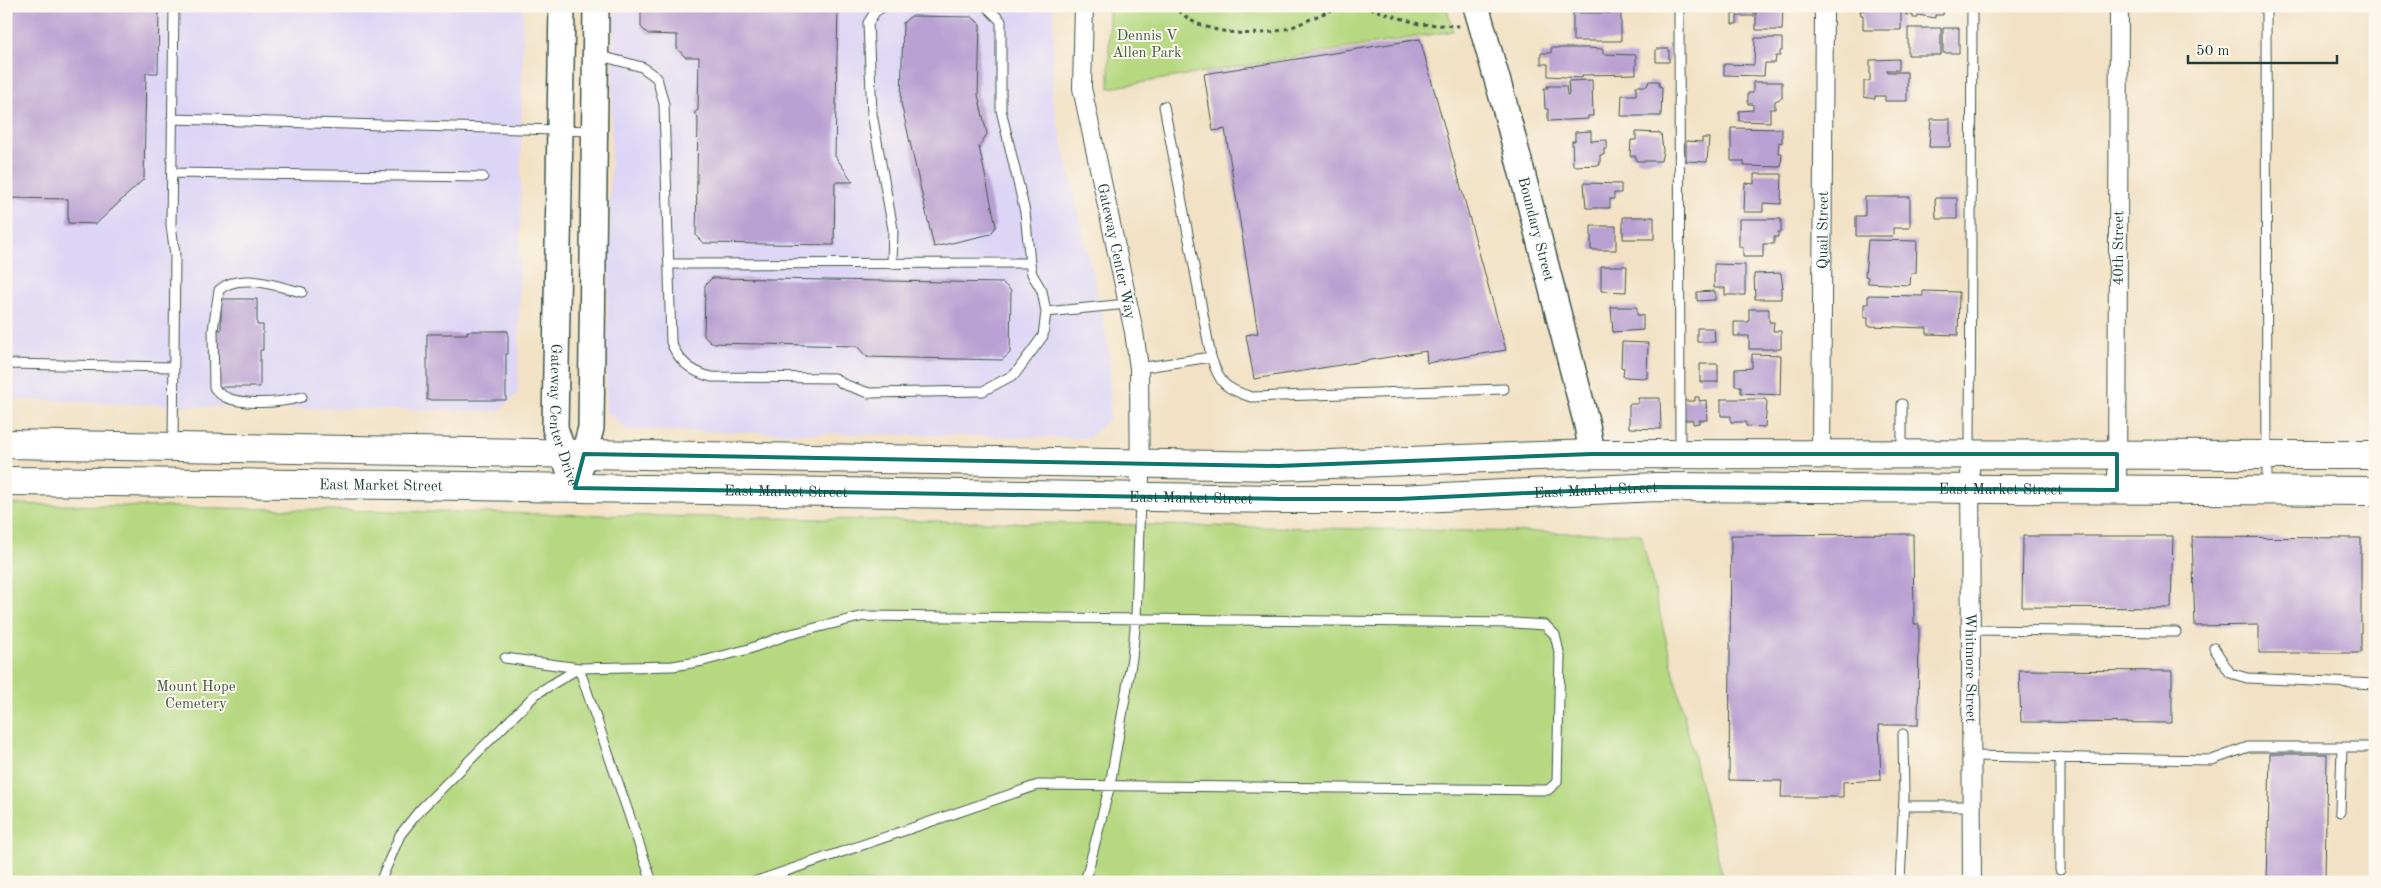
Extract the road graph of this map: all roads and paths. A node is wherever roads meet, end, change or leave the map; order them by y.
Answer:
1 (174, 6) edge
2 (562, 6) edge
3 (596, 6) edge
4 (884, 6) edge
5 (986, 6) edge
6 (1084, 6) edge
7 (1172, 6) edge
8 (1347, 6) edge
9 (1362, 6) edge
10 (1679, 6) edge
11 (1824, 6) edge
12 (1972, 6) edge
13 (2119, 6) edge
14 (2266, 6) edge
15 (1478, 15) edge
16 (595, 54) junction
17 (1164, 106) dead end
18 (172, 119) junction
19 (560, 130) junction
20 (593, 131) junction
21 (172, 173) junction
22 (483, 177) dead end
23 (1030, 263) junction
24 (669, 264) junction
25 (892, 264) junction
26 (302, 292) dead end
27 (1127, 304) junction
28 (1046, 312) junction
29 (1211, 357) junction
30 (6, 364) edge
31 (174, 367) junction
32 (1139, 368) junction
33 (1504, 389) dead end
34 (302, 397) dead end
35 (1902, 404) dead end
36 (6, 444) edge
37 (173, 448) junction
38 (574, 454) junction
39 (1592, 454) junction
40 (1680, 454) junction
41 (1820, 454) junction
42 (1902, 454) junction
43 (1970, 454) junction
44 (2117, 454) junction
45 (2267, 455) junction
46 (2375, 455) edge
47 (1140, 463) junction
48 (6, 481) edge
49 (575, 488) junction
50 (1970, 489) junction
51 (2117, 490) junction
52 (2267, 490) junction
53 (2375, 491) edge
54 (1140, 496) junction
55 (1324, 499) junction
56 (1136, 618) junction
57 (1971, 630) junction
58 (2176, 632) dead end
59 (2214, 648) dead end
60 (505, 658) dead end
61 (579, 668) junction
62 (2375, 684) edge
63 (1903, 734) dead end
64 (2342, 747) junction
65 (2375, 747) edge
66 (1972, 756) junction
67 (2060, 757) junction
68 (1110, 785) junction
69 (1904, 806) junction
70 (1972, 806) junction
71 (2340, 812) dead end
72 (2060, 870) dead end
73 (380, 882) edge
74 (652, 882) edge
75 (754, 882) edge
76 (1085, 882) edge
77 (1900, 882) edge
78 (1972, 882) edge

1 - 18 lane
2 - 19 street, Gateway Center Drive
3 - 16 street, Gateway Center Drive
4 - 25 lane
5 - 23 lane
6 - 27 street, Gateway Center Way
7 - 8 path
9 - 15 path
10 - 40 lane
11 - 41 street, Quail Street
12 - 43 lane
13 - 44 street, 40th Street
14 - 45 lane
15 - 39 street, Boundary Street
16 - 20 street, Gateway Center Drive
16 - 24 lane
17 - 29 lane
18 - 19 lane
18 - 21 lane
19 - 20 lane
19 - 38 street, Gateway Center Drive
20 - 38 street, Gateway Center Drive
21 - 22 lane
21 - 31 lane
23 - 25 lane
23 - 28 lane
24 - 25 lane
24 - 28 lane
26 - 34 lane
27 - 28 lane
27 - 32 street, Gateway Center Way
29 - 32 lane
29 - 33 lane
30 - 31 lane
31 - 37 lane
32 - 47 street, Gateway Center Way
35 - 42 lane
36 - 37 main road
37 - 38 main road
38 - 47 main road
38 - 49 street, Gateway Center Drive
39 - 40 main road
39 - 47 main road
39 - 55 main road
40 - 41 main road
41 - 42 main road
42 - 43 main road
43 - 44 main road
43 - 50 street, Whitmore Street
44 - 45 main road
44 - 51 street, 40th Street
45 - 46 main road
45 - 52 lane
47 - 54 street, Gateway Center Way
48 - 49 main road, East Market Street
49 - 54 main road, East Market Street
50 - 51 main road, East Market Street
50 - 55 main road, East Market Street
50 - 57 street, Whitmore Street
51 - 52 main road, East Market Street
52 - 53 main road, East Market Street
54 - 55 main road, East Market Street
54 - 56 lane
56 - 61 lane
56 - 68 lane
56 - 68 lane
57 - 58 lane
57 - 66 street, Whitmore Street
59 - 62 lane
60 - 61 lane
61 - 73 lane
61 - 74 lane
63 - 69 lane
64 - 65 lane
64 - 67 lane
64 - 71 lane
66 - 67 lane
66 - 70 street, Whitmore Street
67 - 72 lane
68 - 75 lane
68 - 76 lane
69 - 70 lane
69 - 77 lane
70 - 78 street, Whitmore Street

